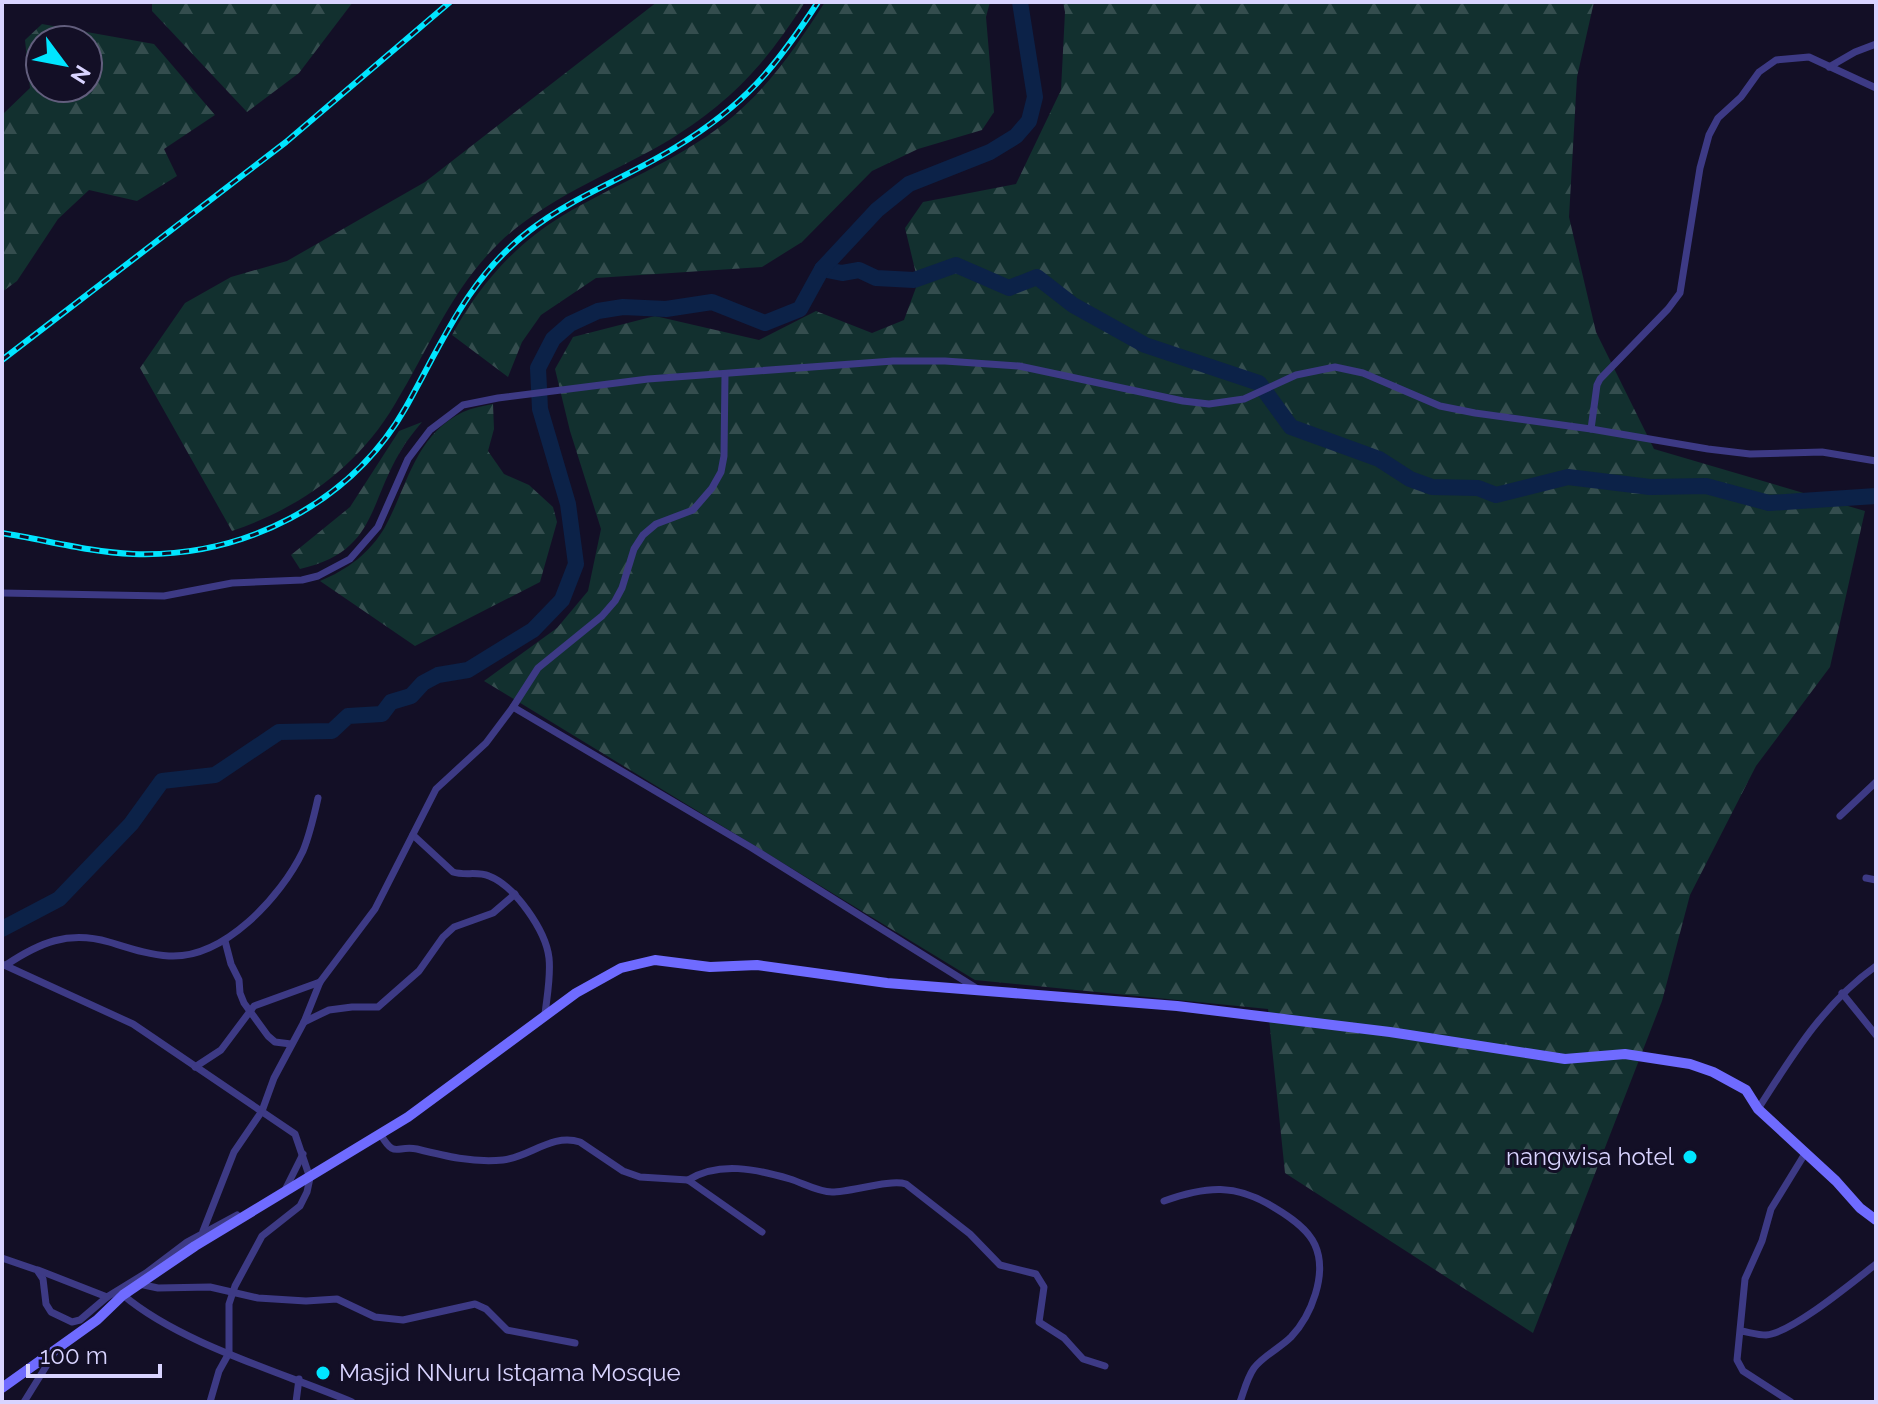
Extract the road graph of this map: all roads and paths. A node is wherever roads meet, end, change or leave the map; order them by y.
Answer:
1 (1876, 44) edge
2 (1829, 67) junction
3 (1876, 88) edge
4 (725, 374) junction
5 (1591, 429) junction
6 (1876, 461) edge
7 (2, 593) edge
8 (513, 707) junction
9 (1876, 782) edge
10 (318, 798) dead end
11 (1840, 816) dead end
12 (413, 835) junction
13 (1866, 878) dead end
14 (1876, 880) edge
15 (515, 894) junction
16 (225, 941) junction
17 (4, 964) edge
18 (1876, 966) edge
19 (320, 982) junction
20 (981, 989) junction
21 (1842, 993) junction
22 (249, 1010) junction
23 (545, 1014) junction
24 (304, 1022) junction
25 (1876, 1035) edge
26 (291, 1044) junction
27 (195, 1067) junction
28 (1758, 1109) junction
29 (262, 1111) junction
30 (381, 1135) junction
31 (1806, 1152) junction
32 (303, 1154) junction
33 (310, 1178) junction
34 (688, 1180) junction
35 (1164, 1201) dead end
36 (1876, 1220) edge
37 (203, 1231) junction
38 (762, 1232) dead end
39 (2, 1258) edge
40 (1876, 1264) edge
41 (37, 1270) junction
42 (139, 1284) junction
43 (232, 1292) junction
44 (123, 1295) junction
45 (107, 1297) junction
46 (1741, 1331) junction
47 (575, 1343) dead end
48 (61, 1344) junction
49 (229, 1353) junction
50 (1105, 1366) dead end
51 (299, 1379) junction
52 (2, 1388) edge
53 (24, 1402) edge
54 (210, 1402) edge
55 (296, 1402) edge
56 (352, 1402) edge
57 (1240, 1402) edge
58 (1791, 1402) edge

1 - 2 street
2 - 3 street
2 - 5 street
4 - 5 street
4 - 7 street
4 - 8 street
5 - 6 street
8 - 12 street
8 - 20 street
9 - 11 street
10 - 16 street
12 - 15 street
12 - 19 street
13 - 14 street
15 - 23 street
15 - 24 street
16 - 17 street
16 - 22 street
17 - 27 street
18 - 21 street
19 - 22 street
19 - 24 street
20 - 23 street
20 - 28 street
21 - 25 street
21 - 28 street
22 - 26 street
22 - 27 street
23 - 30 street
24 - 26 street
26 - 29 street
27 - 29 street
28 - 31 street
29 - 32 street
29 - 37 street
30 - 33 street
30 - 34 street
31 - 36 street
31 - 46 street
32 - 33 street
32 - 37 street
33 - 42 street
33 - 43 street
34 - 38 street
34 - 50 street
35 - 57 street
37 - 45 street
39 - 41 street
40 - 46 street
41 - 45 street
41 - 45 street
42 - 43 street
42 - 44 street
43 - 47 street
43 - 49 street
44 - 48 street
44 - 49 street
46 - 58 street
48 - 52 street
48 - 53 street
49 - 51 street
49 - 54 street
51 - 55 street
51 - 56 street

